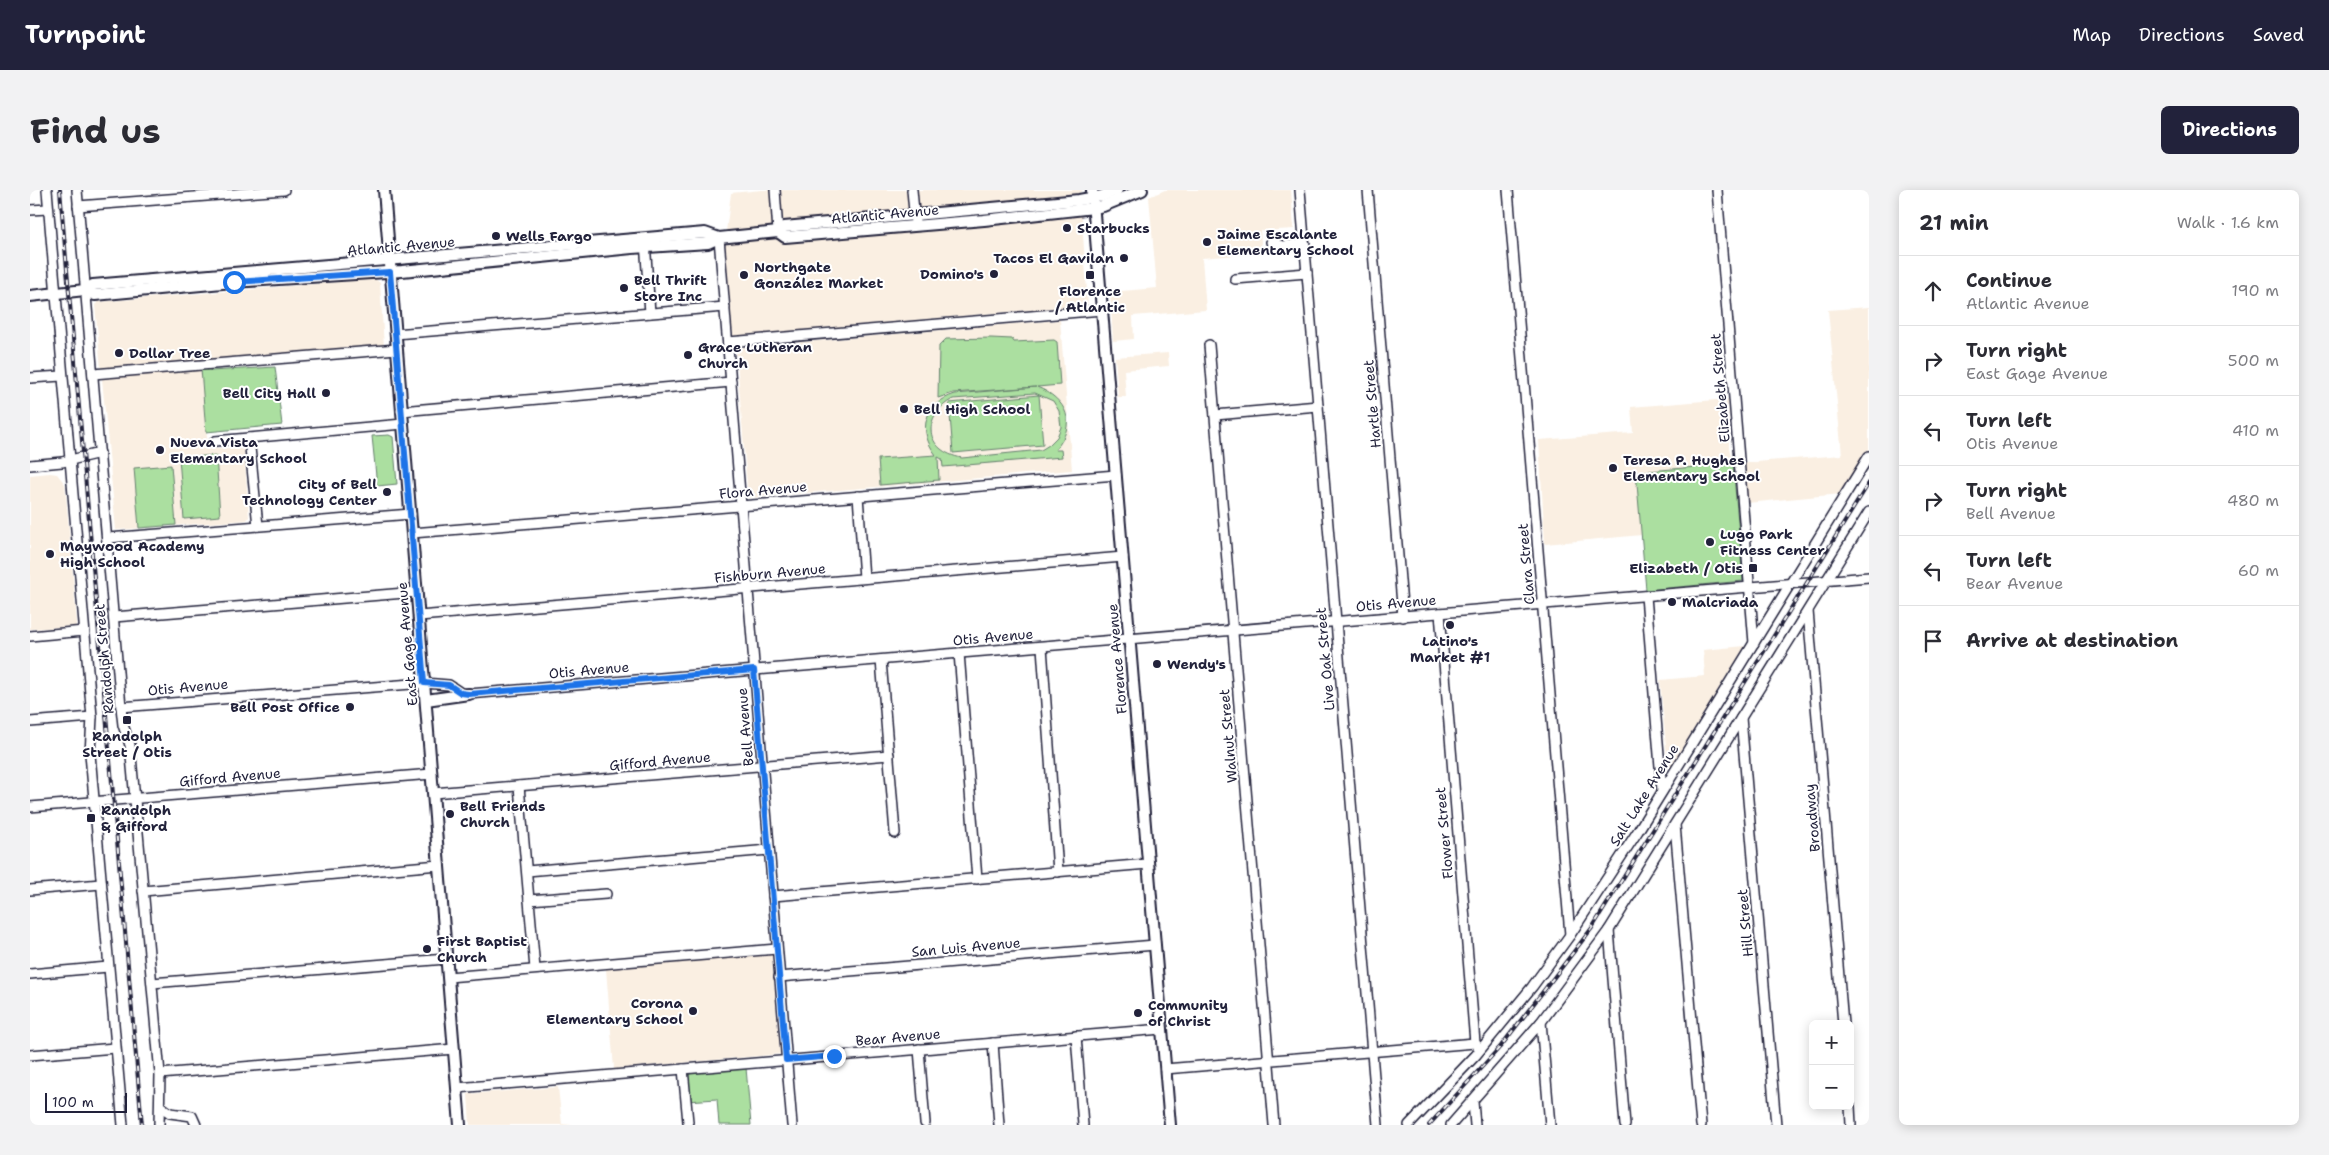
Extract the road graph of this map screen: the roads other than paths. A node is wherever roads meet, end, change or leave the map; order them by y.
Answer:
1 (47, 190) edge
2 (77, 190) edge
3 (284, 190) edge
4 (384, 190) edge
5 (774, 190) edge
6 (912, 190) edge
7 (1117, 190) edge
8 (1142, 190) edge
9 (1300, 190) edge
10 (1368, 190) edge
11 (1508, 190) edge
12 (1717, 190) edge
13 (1093, 198) edge
14 (78, 206) junction
15 (48, 209) junction
16 (30, 210) edge
17 (914, 221) junction
18 (778, 232) junction
19 (719, 238) junction
20 (645, 242) junction
21 (1271, 242) dead end
22 (573, 244) junction
23 (1305, 244) junction
24 (551, 256) junction
25 (390, 260) junction
26 (390, 272) junction
27 (1307, 273) junction
28 (1235, 279) dead end
29 (85, 290) junction
30 (57, 293) junction
31 (30, 296) edge
32 (725, 306) junction
33 (1102, 310) junction
34 (650, 313) junction
35 (395, 334) junction
36 (728, 342) junction
37 (1209, 345) dead end
38 (396, 349) junction
39 (93, 374) junction
40 (62, 376) junction
41 (30, 378) edge
42 (731, 382) junction
43 (1318, 406) junction
44 (402, 411) junction
45 (1215, 416) junction
46 (402, 424) junction
47 (249, 438) junction
48 (215, 441) dead end
49 (100, 453) junction
50 (1869, 456) edge
51 (71, 460) junction
52 (30, 465) edge
53 (1116, 475) junction
54 (858, 496) junction
55 (741, 506) junction
56 (1869, 512) edge
57 (410, 514) junction
58 (258, 526) junction
59 (412, 533) junction
60 (108, 538) junction
61 (1122, 557) junction
62 (1869, 577) edge
63 (864, 578) junction
64 (1826, 581) junction
65 (1790, 584) junction
66 (748, 588) junction
67 (1750, 588) junction
68 (417, 592) junction
69 (1646, 596) junction
70 (1543, 605) junction
71 (1808, 611) junction
72 (1440, 614) junction
73 (419, 616) junction
74 (114, 617) junction
75 (1403, 617) junction
76 (1336, 622) junction
77 (84, 631) junction
78 (1233, 631) junction
79 (30, 636) edge
80 (1130, 640) junction
81 (1754, 644) junction
82 (1042, 647) junction
83 (959, 654) junction
84 (881, 660) junction
85 (754, 670) junction
86 (424, 683) junction
87 (469, 694) junction
88 (426, 700) junction
89 (121, 707) junction
90 (92, 717) junction
91 (1741, 718) junction
92 (30, 722) edge
93 (889, 755) junction
94 (762, 766) junction
95 (432, 774) junction
96 (519, 786) junction
97 (1662, 791) junction
98 (433, 793) junction
99 (135, 798) junction
100 (94, 802) junction
101 (30, 807) edge
102 (1675, 825) junction
103 (895, 833) dead end
104 (769, 850) junction
105 (1148, 864) junction
106 (439, 865) junction
107 (527, 871) junction
108 (1058, 872) junction
109 (977, 878) junction
110 (101, 884) junction
111 (30, 890) edge
112 (143, 891) junction
113 (606, 894) dead end
114 (773, 896) junction
115 (529, 900) junction
116 (1609, 930) junction
117 (1570, 935) junction
118 (1155, 944) junction
119 (777, 949) junction
120 (446, 959) junction
121 (108, 968) junction
122 (536, 969) junction
123 (30, 974) edge
124 (448, 977) junction
125 (779, 977) junction
126 (152, 983) junction
127 (1843, 1020) edge
128 (1541, 1022) junction
129 (1162, 1029) junction
130 (1076, 1036) junction
131 (993, 1043) junction
132 (1478, 1046) junction
133 (116, 1048) junction
134 (919, 1049) junction
135 (454, 1050) junction
136 (1372, 1052) junction
137 (30, 1055) edge
138 (786, 1060) junction
139 (1268, 1060) junction
140 (683, 1069) junction
141 (1165, 1069) junction
142 (160, 1074) junction
143 (457, 1088) junction
144 (1473, 1102) junction
145 (160, 1106) junction
146 (1850, 1110) edge
147 (688, 1122) dead end
148 (926, 1123) dead end
149 (123, 1125) edge
150 (159, 1125) edge
151 (192, 1125) edge
152 (196, 1125) edge
153 (460, 1125) edge
154 (792, 1125) edge
155 (999, 1125) edge
156 (1083, 1125) edge
157 (1170, 1125) edge
158 (1274, 1125) edge
159 (1378, 1125) edge
160 (1409, 1125) edge
161 (1451, 1125) edge
162 (1475, 1125) edge
163 (1550, 1125) edge
164 (1625, 1125) edge
165 (1701, 1125) edge
166 (1776, 1125) edge
167 (1851, 1125) edge

1 - 15 street, Randolph Street
2 - 14 street, Randolph Street
3 - 14 street
4 - 25 main road, East Gage Avenue
5 - 18 street
6 - 17 street
7 - 13 main road, Atlantic Avenue
8 - 13 main road, Atlantic Avenue
9 - 23 street, Live Oak Street
10 - 75 street, Hartle Street
11 - 70 street, Clara Street
12 - 67 street, Elizabeth Street
13 - 17 main road, Atlantic Avenue
13 - 33 main road, Florence Avenue
14 - 29 street, Randolph Street
15 - 16 street
15 - 30 street, Randolph Street
17 - 18 main road, Atlantic Avenue
18 - 19 main road, Atlantic Avenue
19 - 20 main road, Atlantic Avenue
19 - 32 street, Bell Avenue
20 - 22 main road, Atlantic Avenue
20 - 24 main road, Atlantic Avenue
20 - 34 street
21 - 23 street
22 - 24 main road
22 - 25 main road, Atlantic Avenue
23 - 27 street, Live Oak Street
24 - 26 main road, Atlantic Avenue
25 - 26 main road, East Gage Avenue
25 - 29 main road, Atlantic Avenue
26 - 29 main road, Atlantic Avenue
26 - 35 main road, East Gage Avenue
27 - 28 street
27 - 43 street, Live Oak Street
29 - 30 main road, Atlantic Avenue
29 - 39 street, Randolph Street
30 - 31 main road, Atlantic Avenue
30 - 40 street, Randolph Street
32 - 34 street
32 - 36 street, Bell Avenue
33 - 36 street
33 - 53 main road, Florence Avenue
34 - 35 street
35 - 38 main road, East Gage Avenue
36 - 42 street, Bell Avenue
37 - 45 street, Walnut Street
38 - 39 street
38 - 44 main road, East Gage Avenue
39 - 49 street, Randolph Street
40 - 41 street
40 - 51 street, Randolph Street
42 - 44 street
42 - 55 street, Bell Avenue
43 - 45 street
43 - 76 street, Live Oak Street
44 - 46 main road, East Gage Avenue
45 - 78 street, Walnut Street
46 - 47 street
46 - 57 main road, East Gage Avenue
47 - 48 street
47 - 58 street
49 - 51 street
49 - 60 street, Randolph Street
50 - 65 street, Salt Lake Avenue
51 - 52 street
51 - 77 street, Randolph Street
53 - 54 street, Flora Avenue
53 - 61 main road, Florence Avenue
54 - 55 street, Flora Avenue
54 - 63 street
55 - 59 street, Flora Avenue
55 - 66 street, Bell Avenue
56 - 64 street
57 - 58 street
57 - 59 main road, East Gage Avenue
58 - 60 street
59 - 68 main road, East Gage Avenue
60 - 74 street, Randolph Street
61 - 63 street, Fishburn Avenue
61 - 80 main road, Florence Avenue
62 - 64 street, Otis Avenue
63 - 66 street, Fishburn Avenue
64 - 65 street, Otis Avenue
64 - 71 street
65 - 67 street, Otis Avenue
65 - 81 street, Salt Lake Avenue
66 - 73 street, Fishburn Avenue
66 - 85 street, Bell Avenue
67 - 69 street, Otis Avenue
67 - 81 street, Elizabeth Street
68 - 73 main road, East Gage Avenue
68 - 74 street
69 - 70 street, Otis Avenue
69 - 97 street
70 - 72 street, Otis Avenue
70 - 117 street, Clara Street
71 - 91 street
71 - 127 street, Broadway
72 - 75 street, Otis Avenue
72 - 132 street, Flower Street
73 - 86 main road, East Gage Avenue
74 - 89 street, Randolph Street
75 - 76 street, Otis Avenue
76 - 78 street, Otis Avenue
76 - 136 street, Live Oak Street
77 - 79 street
77 - 90 street, Randolph Street
78 - 80 street, Otis Avenue
78 - 139 street, Walnut Street
80 - 82 street, Otis Avenue
80 - 105 main road, Florence Avenue
81 - 97 street, Salt Lake Avenue
82 - 83 street, Otis Avenue
82 - 108 street
83 - 84 street, Otis Avenue
83 - 109 street
84 - 85 street, Otis Avenue
84 - 93 street
85 - 87 street, Otis Avenue
85 - 94 street, Bell Avenue
86 - 87 street, Otis Avenue
86 - 88 main road, East Gage Avenue
86 - 89 street, Otis Avenue
87 - 88 main road
88 - 95 main road, East Gage Avenue
89 - 99 street, Randolph Street
90 - 92 street
90 - 100 street, Randolph Street
91 - 102 street
91 - 166 street, Hill Street
93 - 94 street, Gifford Avenue
93 - 103 street
94 - 96 street, Gifford Avenue
94 - 104 street, Bell Avenue
95 - 98 main road, East Gage Avenue
95 - 99 street, Gifford Avenue
96 - 98 street, Gifford Avenue
96 - 107 street
97 - 117 street, Salt Lake Avenue
98 - 106 main road, East Gage Avenue
99 - 100 street, Gifford Avenue
99 - 112 street, Randolph Street
100 - 101 street, Gifford Avenue
100 - 110 street, Randolph Street
102 - 116 street
102 - 165 street
104 - 107 street
104 - 114 street, Bell Avenue
105 - 108 street
105 - 118 main road, Florence Avenue
106 - 112 street
106 - 120 main road, East Gage Avenue
107 - 115 street
108 - 109 street
109 - 114 street
110 - 111 street
110 - 121 street, Randolph Street
112 - 126 street, Randolph Street
113 - 115 street
114 - 119 street, Bell Avenue
115 - 122 street
116 - 128 street
116 - 164 street
117 - 132 street, Salt Lake Avenue
118 - 125 street, San Luis Avenue
118 - 129 main road, Florence Avenue
119 - 122 street
119 - 125 street, Bell Avenue
120 - 124 main road, East Gage Avenue
120 - 126 street
121 - 123 street
121 - 133 street, Randolph Street
122 - 124 street
124 - 135 main road, East Gage Avenue
125 - 138 street, Bell Avenue
126 - 142 street, Randolph Street
128 - 144 street
128 - 163 street
129 - 130 street, Bear Avenue
129 - 141 main road, Florence Avenue
130 - 131 street, Bear Avenue
130 - 156 street
131 - 134 street, Bear Avenue
131 - 155 street
132 - 136 street
132 - 160 street, Salt Lake Avenue
133 - 137 street
133 - 149 street, Randolph Street
134 - 138 street, Bear Avenue
134 - 148 street
135 - 142 street
135 - 143 main road, East Gage Avenue
136 - 139 street
136 - 159 street, Live Oak Street
138 - 140 street, Bear Avenue
138 - 154 street, Bell Avenue
139 - 141 street
139 - 158 street, Walnut Street
140 - 143 street, Bear Avenue
140 - 147 street
141 - 157 main road, Florence Avenue
142 - 145 street, Randolph Street
143 - 153 main road, East Gage Avenue
144 - 161 street
144 - 162 street
145 - 150 street, Randolph Street
145 - 152 street
146 - 167 street
151 - 152 street

